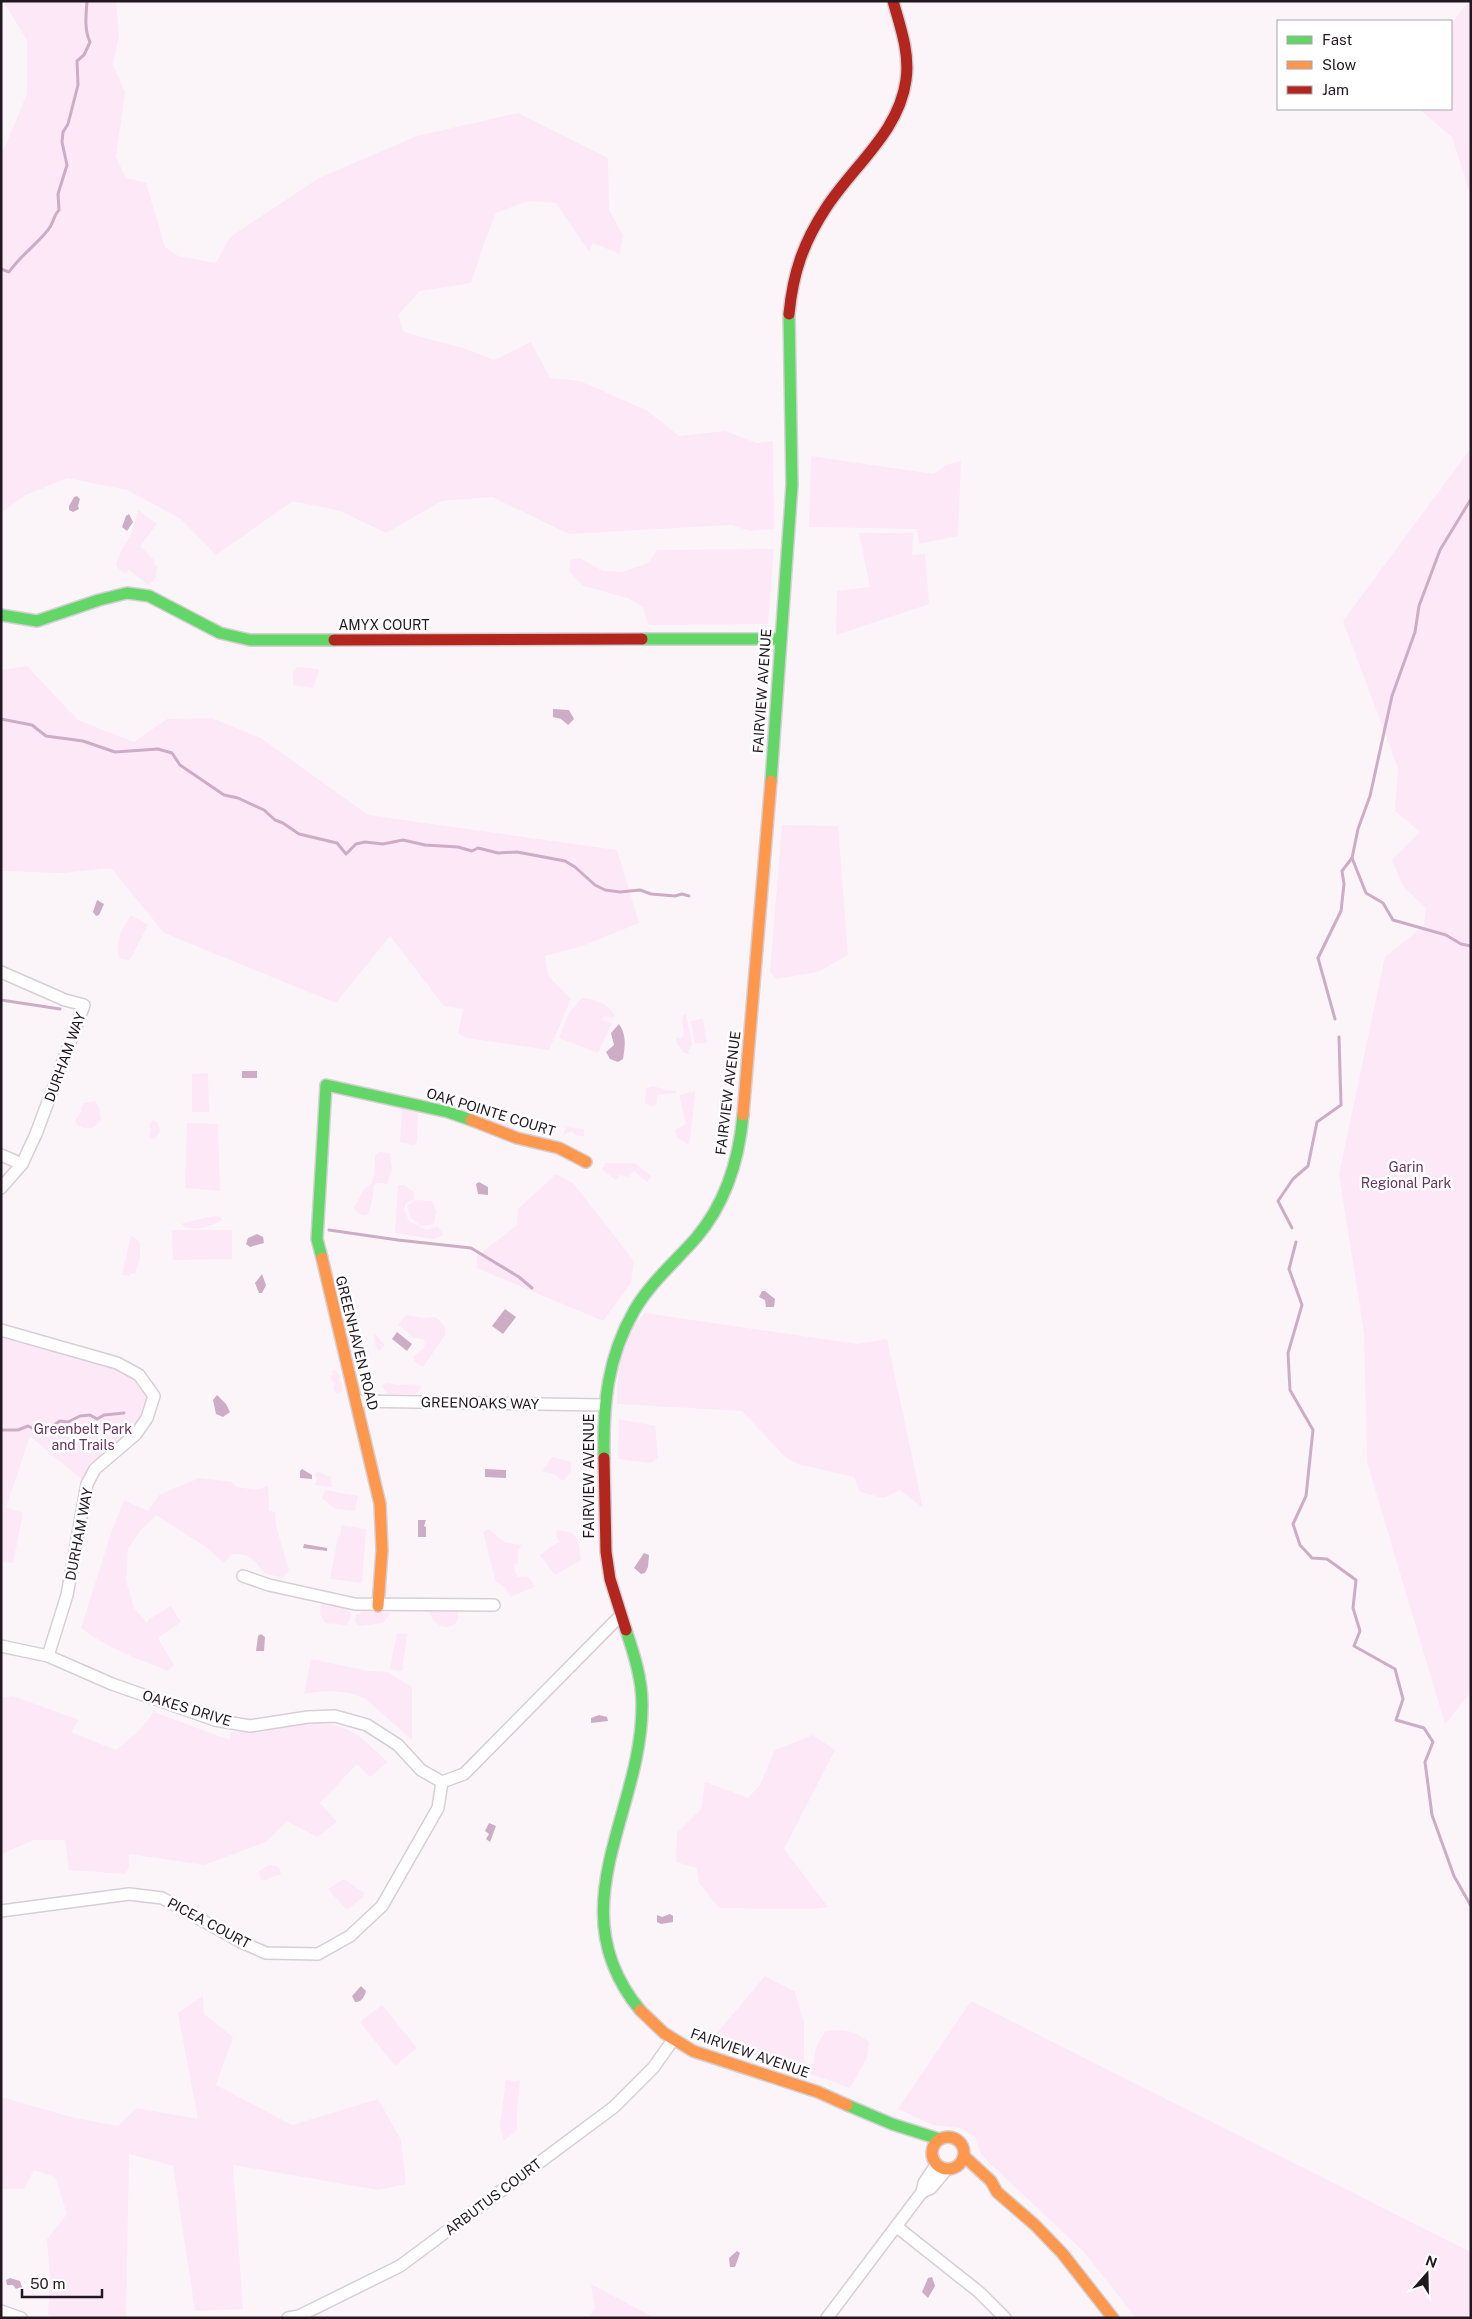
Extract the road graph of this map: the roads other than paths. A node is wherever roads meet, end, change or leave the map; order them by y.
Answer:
1 (893, 1) edge
2 (1, 615) edge
3 (781, 639) junction
4 (1, 972) edge
5 (326, 1085) joint
6 (1, 1154) edge
7 (586, 1162) dead end
8 (22, 1164) junction
9 (1, 1188) edge
10 (1, 1330) edge
11 (356, 1401) junction
12 (604, 1405) junction
13 (243, 1576) dead end
14 (494, 1605) dead end
15 (378, 1606) junction
16 (621, 1615) junction
17 (1, 1646) edge
18 (48, 1656) junction
19 (442, 1782) junction
20 (1, 1911) edge
21 (673, 2040) junction
22 (892, 2124) junction
23 (939, 2140) junction
24 (932, 2153) junction
25 (965, 2157) junction
26 (946, 2167) junction
27 (997, 2192) junction
28 (897, 2226) junction
29 (1, 2311) edge
30 (296, 2317) edge
31 (21, 2318) edge
32 (827, 2318) edge
33 (1004, 2318) edge
34 (1114, 2318) edge

1 - 3 main road, FAIRVIEW AVENUE
2 - 3 main road, AMYX COURT
3 - 12 main road, FAIRVIEW AVENUE
4 - 8 street, DURHAM WAY
5 - 7 main road, OAK POINTE COURT
5 - 11 main road, GREENHAVEN ROAD
6 - 8 street
8 - 9 street, DURHAM WAY
10 - 18 street, DURHAM WAY
11 - 12 street, GREENOAKS WAY
11 - 15 main road, GREENHAVEN ROAD
12 - 16 main road, FAIRVIEW AVENUE
13 - 15 street
14 - 15 street
16 - 19 street
16 - 21 main road, FAIRVIEW AVENUE
17 - 18 street, OAKES DRIVE
18 - 19 street, OAKES DRIVE
19 - 20 street, PICEA COURT
21 - 22 main road, FAIRVIEW AVENUE
21 - 30 street, ARBUTUS COURT
22 - 23 main road, FAIRVIEW AVENUE
22 - 24 main road, FAIRVIEW AVENUE
23 - 24 main road
23 - 25 main road
24 - 26 main road
25 - 26 main road
25 - 27 main road
26 - 27 main road
26 - 28 street
27 - 34 main road
28 - 32 street
28 - 33 street
29 - 31 street

